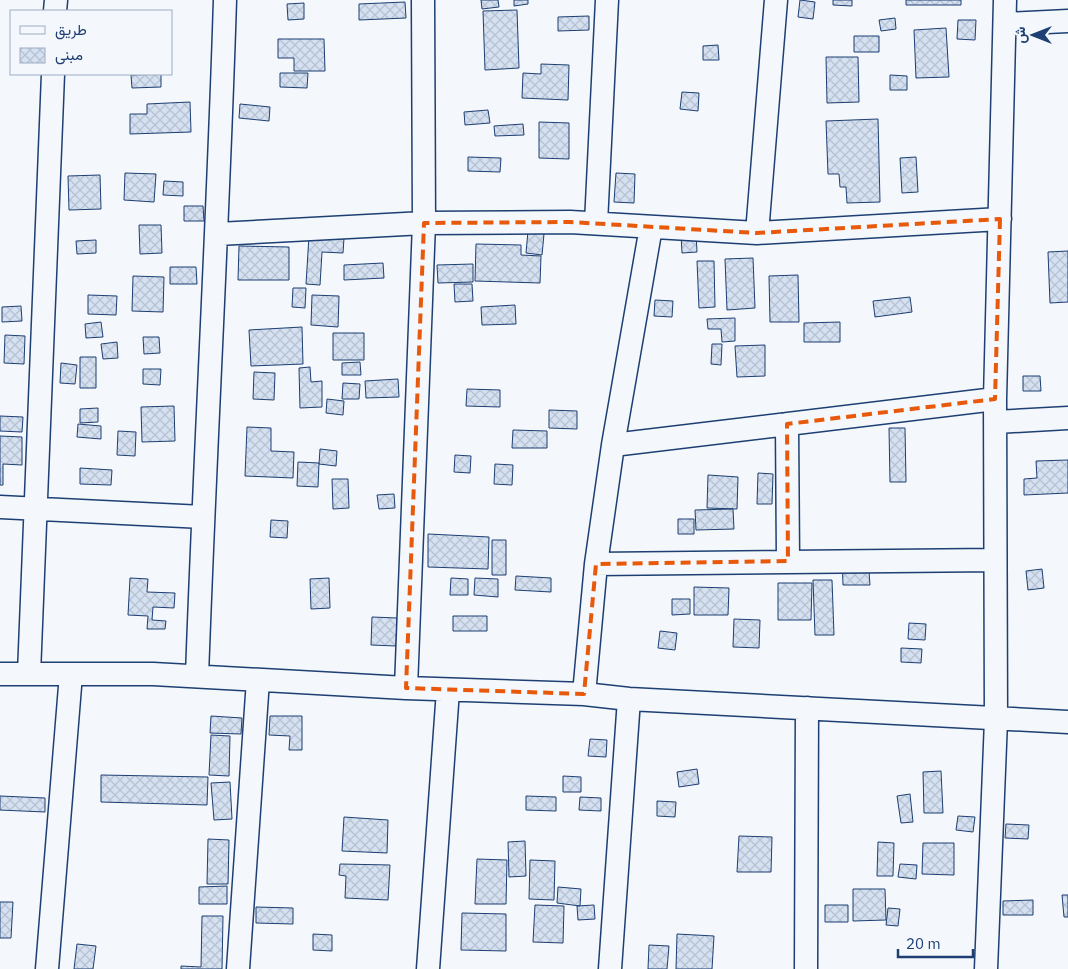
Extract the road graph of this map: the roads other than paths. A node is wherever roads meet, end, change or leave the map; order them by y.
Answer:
1 (225, 0) edge
2 (423, 0) edge
3 (607, 0) edge
4 (776, 0) edge
5 (1005, 0) edge
6 (1068, 21) edge
7 (1005, 24) junction
8 (53, 75) edge
9 (1000, 219) junction
10 (424, 223) junction
11 (596, 223) junction
12 (651, 227) junction
13 (757, 233) junction
14 (218, 234) junction
15 (995, 399) junction
16 (1068, 418) edge
17 (996, 422) junction
18 (787, 424) junction
19 (613, 445) junction
20 (0, 507) edge
21 (37, 508) junction
22 (203, 517) junction
23 (995, 560) junction
24 (788, 562) junction
25 (596, 564) junction
26 (0, 674) edge
27 (29, 674) junction
28 (71, 674) junction
29 (197, 676) junction
30 (258, 680) junction
31 (406, 688) junction
32 (448, 690) junction
33 (584, 694) junction
34 (629, 699) junction
35 (807, 708) junction
36 (996, 720) junction
37 (1068, 722) edge
38 (48, 969) edge
39 (238, 969) edge
40 (428, 969) edge
41 (610, 969) edge
42 (806, 969) edge
43 (986, 969) edge

1 - 14 street
2 - 10 street
3 - 11 street
4 - 13 street
5 - 7 street
6 - 7 street
7 - 9 street
8 - 21 street
9 - 13 street
9 - 15 street
10 - 11 street
10 - 14 street
10 - 31 street
11 - 12 street
12 - 13 street
12 - 19 street
14 - 22 street
15 - 17 street
15 - 18 street
16 - 17 street
17 - 23 street
18 - 19 street
18 - 24 street
19 - 25 street
20 - 21 street
21 - 22 street
21 - 27 street
22 - 29 street
23 - 24 street
23 - 36 street
24 - 25 street
25 - 33 street
26 - 27 street
27 - 28 street
28 - 29 street
28 - 38 street
29 - 30 street
30 - 31 street
30 - 39 street
31 - 32 street
32 - 33 street
32 - 40 street
33 - 34 street
34 - 35 street
34 - 41 street
35 - 36 street
35 - 42 street
36 - 37 street
36 - 43 street

